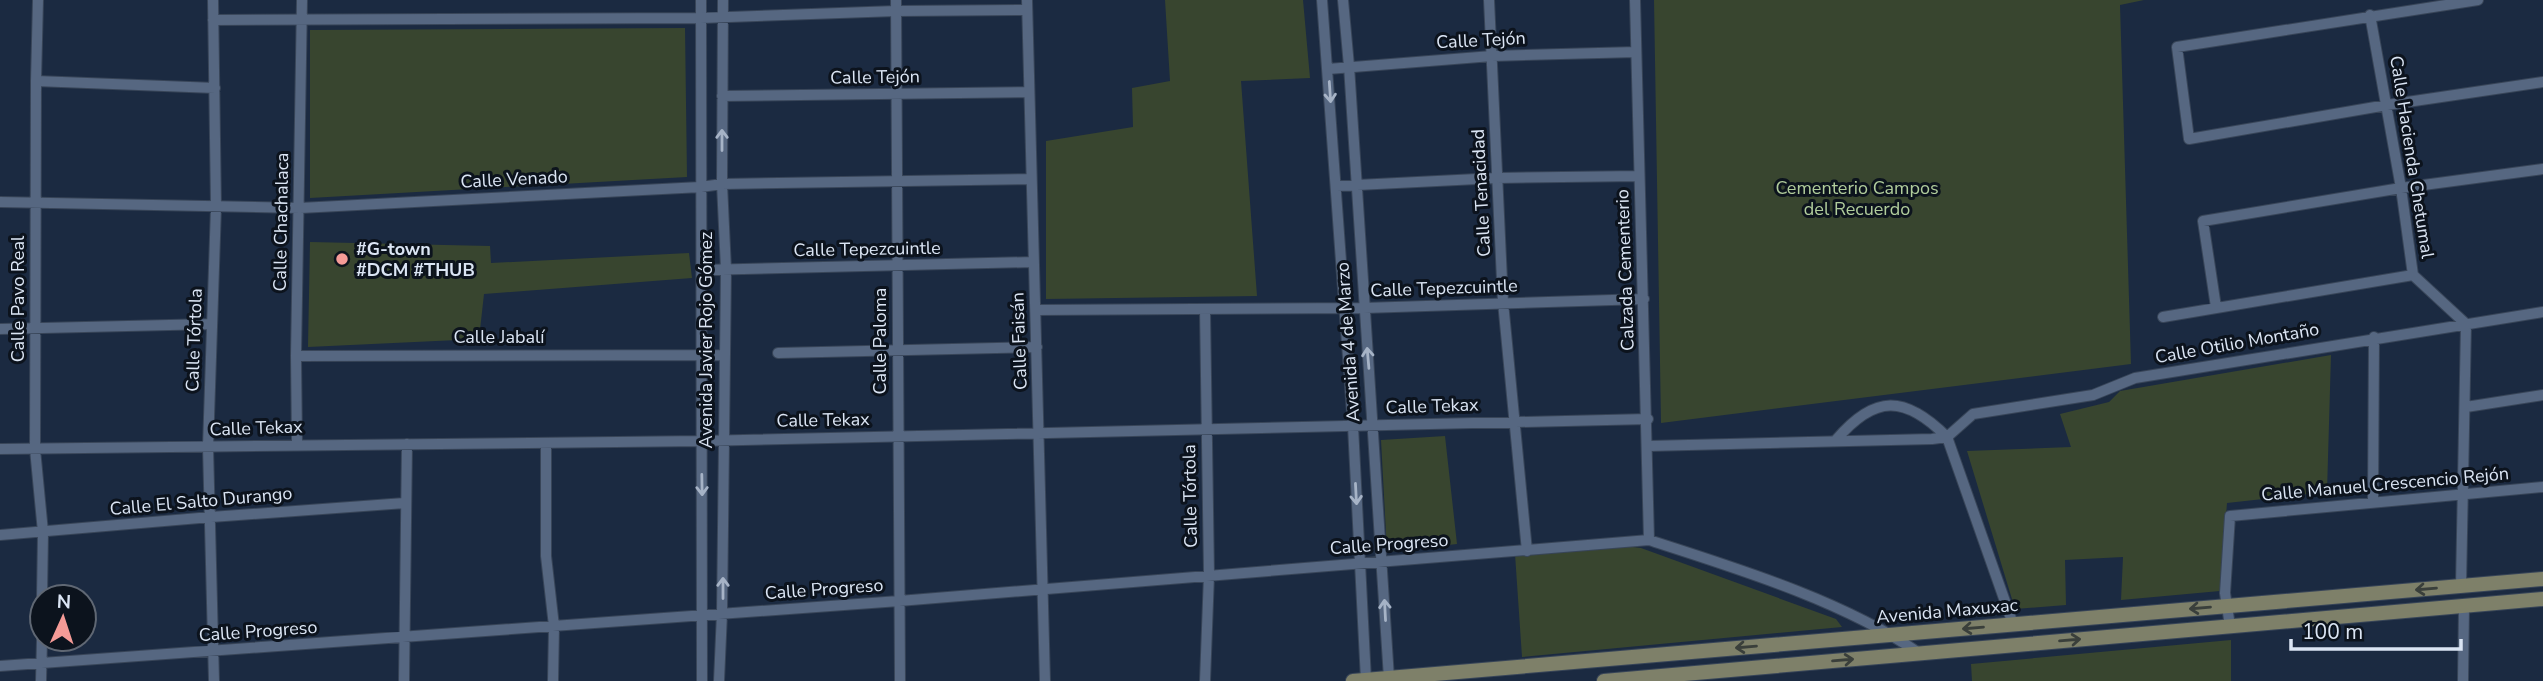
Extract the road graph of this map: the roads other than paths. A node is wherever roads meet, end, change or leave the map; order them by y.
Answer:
1 (38, 0) edge
2 (213, 0) edge
3 (302, 0) edge
4 (701, 0) edge
5 (723, 0) edge
6 (1322, 0) edge
7 (1343, 0) edge
8 (1489, 0) edge
9 (1635, 0) edge
10 (2478, 0) edge
11 (896, 5) edge
12 (1027, 5) edge
13 (2370, 15) junction
14 (723, 17) junction
15 (701, 18) junction
16 (213, 20) junction
17 (301, 21) junction
18 (1636, 52) junction
19 (1492, 56) junction
20 (1349, 66) junction
21 (1328, 69) junction
22 (36, 81) junction
23 (2543, 82) edge
24 (215, 88) junction
25 (1028, 92) junction
26 (897, 94) junction
27 (722, 96) junction
28 (2387, 105) junction
29 (2543, 169) edge
30 (1639, 176) junction
31 (1030, 178) junction
32 (1497, 178) junction
33 (896, 182) junction
34 (722, 184) junction
35 (1357, 185) junction
36 (1336, 186) junction
37 (701, 187) junction
38 (2401, 188) junction
39 (0, 202) edge
40 (36, 202) junction
41 (216, 207) junction
42 (300, 208) junction
43 (1033, 262) junction
44 (897, 267) junction
45 (726, 269) junction
46 (701, 270) junction
47 (2413, 275) junction
48 (1644, 299) junction
49 (1503, 302) junction
50 (2216, 307) junction
51 (1364, 308) junction
52 (1344, 309) junction
53 (1036, 310) junction
54 (1205, 310) junction
55 (2543, 312) edge
56 (2163, 317) dead end
57 (212, 324) junction
58 (2466, 324) junction
59 (0, 329) edge
60 (35, 329) junction
61 (2374, 337) junction
62 (1037, 347) junction
63 (898, 349) junction
64 (778, 353) dead end
65 (702, 354) junction
66 (724, 355) junction
67 (296, 356) junction
68 (2543, 395) edge
69 (2466, 407) junction
70 (1648, 419) junction
71 (1515, 421) junction
72 (1353, 426) junction
73 (1374, 426) junction
74 (1207, 430) junction
75 (1039, 432) junction
76 (898, 436) junction
77 (1947, 437) junction
78 (724, 440) junction
79 (1836, 440) junction
80 (701, 441) junction
81 (546, 443) junction
82 (297, 444) junction
83 (407, 444) junction
84 (1648, 446) junction
85 (208, 447) junction
86 (0, 449) edge
87 (35, 449) junction
88 (2543, 487) edge
89 (2464, 495) junction
90 (2373, 502) junction
91 (405, 503) junction
92 (211, 516) junction
93 (43, 532) junction
94 (0, 535) edge
95 (1649, 540) junction
96 (1527, 551) junction
97 (1383, 562) junction
98 (1360, 564) junction
99 (1209, 575) junction
100 (2543, 579) edge
101 (42, 583) edge
102 (2461, 586) junction
103 (1042, 589) junction
104 (2543, 599) edge
105 (899, 601) junction
106 (2226, 606) junction
107 (2464, 606) junction
108 (722, 613) junction
109 (703, 614) junction
110 (2012, 624) junction
111 (554, 626) junction
112 (2230, 626) junction
113 (1892, 635) junction
114 (403, 638) junction
115 (214, 651) junction
116 (42, 653) edge
117 (1919, 653) junction
118 (42, 663) junction
119 (0, 666) edge
120 (1389, 680) edge
121 (41, 681) edge
122 (214, 681) edge
123 (404, 681) edge
124 (554, 681) edge
125 (702, 681) edge
126 (719, 681) edge
127 (900, 681) edge
128 (1045, 681) edge
129 (1205, 681) edge
130 (1362, 681) edge
131 (1604, 681) edge
132 (2463, 681) edge

1 - 22 street, Calle Pavo Real
2 - 16 street, Calle Tórtola
3 - 17 street, Calle Chachalaca
4 - 15 street, Avenida Javier Rojo Gómez
5 - 14 street, Avenida Javier Rojo Gómez
6 - 21 street, Avenida 4 de Marzo
7 - 20 street, Avenida 4 de Marzo
8 - 19 street, Calle Tenacidad
9 - 18 street, Calzada Cementerio
10 - 13 street
11 - 12 street
11 - 14 street
11 - 26 street, Calle Paloma
12 - 25 street, Calle Faisán
13 - 28 street, Calle Hacienda Chetumal
13 - 28 street
14 - 15 street
14 - 27 street, Avenida Javier Rojo Gómez
15 - 17 street
15 - 37 street, Avenida Javier Rojo Gómez
16 - 17 street
16 - 24 street, Calle Tórtola
17 - 42 street, Calle Chachalaca
18 - 19 street, Calle Tejón
18 - 30 street, Calzada Cementerio
19 - 20 street, Calle Tejón
19 - 32 street, Calle Tenacidad
20 - 21 street, Calle Tejón
20 - 35 street, Avenida 4 de Marzo
21 -> 36 street, Avenida 4 de Marzo
22 - 24 street
22 - 40 street, Calle Pavo Real
23 - 28 street
24 - 41 street, Calle Tórtola
25 - 26 street, Calle Tejón
25 - 31 street, Calle Faisán
26 - 27 street, Calle Tejón
26 - 33 street, Calle Paloma
34 -> 27 street, Avenida Javier Rojo Gómez
28 - 38 street, Calle Hacienda Chetumal
29 - 38 street
30 - 32 street
30 - 48 street, Calzada Cementerio
31 - 33 street, Calle Venado
31 - 43 street, Calle Faisán
32 - 35 street
32 - 49 street, Calle Tenacidad
33 - 34 street, Calle Venado
33 - 44 street, Calle Paloma
34 - 37 street, Calle Venado
34 - 45 street, Avenida Javier Rojo Gómez
35 - 36 street
35 - 51 street, Avenida 4 de Marzo
36 - 52 street, Avenida 4 de Marzo
37 - 42 street, Calle Venado
37 - 46 street, Avenida Javier Rojo Gómez
38 - 47 street, Calle Hacienda Chetumal
38 - 50 street
39 - 40 street, Calle Venado
40 - 41 street, Calle Venado
40 - 60 street, Calle Pavo Real
41 - 42 street, Calle Venado
41 - 57 street, Calle Tórtola
42 - 67 street, Calle Chachalaca
43 - 44 street, Calle Tepezcuintle
43 - 53 street, Calle Faisán
44 - 45 street, Calle Tepezcuintle
44 - 63 street, Calle Paloma
45 - 46 street, Calle Tepezcuintle
45 - 66 street, Avenida Javier Rojo Gómez
46 - 65 street, Avenida Javier Rojo Gómez
47 - 50 street
47 - 58 street, Calle Hacienda Chetumal
48 - 49 street, Calle Tepezcuintle
48 - 70 street, Calzada Cementerio
49 - 51 street, Calle Tepezcuintle
49 - 71 street, Calle Tenacidad
50 - 56 street
51 - 52 street, Calle Tepezcuintle
73 -> 51 street, Avenida 4 de Marzo
52 - 54 street, Calle Tepezcuintle
52 - 72 street, Avenida 4 de Marzo
53 - 54 street, Calle Tepezcuintle
53 - 62 street, Calle Faisán
54 - 74 street, Calle Tórtola
55 - 58 street, Calle Otilio Montaño
57 - 60 street
57 - 85 street, Calle Tórtola
58 - 61 street, Calle Otilio Montaño
58 - 69 street
59 - 60 street
60 - 87 street, Calle Pavo Real
61 - 77 street, Calle Otilio Montaño
61 - 90 street
62 - 63 street
62 - 75 street, Calle Faisán
63 - 64 street
63 - 76 street, Calle Paloma
65 - 66 street, Calle Jabalí
65 - 67 street, Calle Jabalí
65 - 80 street, Avenida Javier Rojo Gómez
66 - 78 street, Avenida Javier Rojo Gómez
67 - 82 street, Calle Chachalaca
68 - 69 street
69 - 89 street
70 - 71 street, Calle Tekax
70 - 84 street, Calzada Cementerio
71 - 73 street, Calle Tekax
71 - 96 street, Calle Tenacidad
72 - 73 street, Calle Tekax
72 - 74 street, Calle Tekax
72 -> 98 street, Avenida 4 de Marzo
73 - 97 street, Avenida 4 de Marzo
74 - 75 street, Calle Tekax
74 - 99 street, Calle Tórtola
75 - 76 street, Calle Tekax
75 - 103 street, Calle Faisán
76 - 78 street, Calle Tekax
76 - 105 street, Calle Paloma
77 - 79 street
77 - 79 street
77 - 110 street
78 - 80 street, Calle Tekax
108 -> 78 street, Avenida Javier Rojo Gómez
79 - 84 street
80 - 81 street, Calle Tekax
80 -> 109 street, Avenida Javier Rojo Gómez
81 - 83 street, Calle Tekax
81 - 111 street
82 - 83 street, Calle Tekax
82 - 85 street, Calle Tekax
83 - 91 street
84 - 95 street, Calzada Cementerio
85 - 87 street, Calle Tekax
85 - 92 street, Calle Tórtola
86 - 87 street, Calle Tekax
87 - 93 street, Calle Pavo Real
88 - 89 street, Calle Manuel Crescencio Rejón
89 - 90 street, Calle Manuel Crescencio Rejón
89 - 102 street
90 - 106 street, Calle Manuel Crescencio Rejón
91 - 92 street, Calle El Salto Durango
91 - 114 street
92 - 93 street, Calle El Salto Durango
92 - 115 street, Calle Tórtola
93 - 94 street, Calle El Salto Durango
93 - 101 street, Calle Pavo Real
95 - 96 street, Calle Progreso
95 - 113 street
96 - 97 street, Calle Progreso
97 - 98 street, Calle Progreso
120 -> 97 street, Avenida 4 de Marzo
98 - 99 street, Calle Progreso
98 - 130 street, Avenida 4 de Marzo
99 - 103 street, Calle Progreso
99 - 129 street, Calle Tórtola
100 - 102 main road, Avenida Maxuxac
102 -> 106 main road, Avenida Maxuxac
103 - 105 street, Calle Progreso
103 - 128 street, Calle Faisán
104 - 107 main road
105 - 108 street, Calle Progreso
105 - 127 street, Calle Paloma
106 -> 110 main road, Avenida Maxuxac
106 - 112 street
107 - 112 main road
107 - 132 street
108 - 109 street, Calle Progreso
108 - 126 street, Avenida Javier Rojo Gómez
109 - 111 street, Calle Progreso
109 - 125 street, Avenida Javier Rojo Gómez
110 -> 113 main road, Avenida Maxuxac
111 - 114 street, Calle Progreso
111 - 124 street
117 -> 112 main road
113 - 117 street
113 -> 120 main road, Avenida Maxuxac
114 - 115 street, Calle Progreso
114 - 123 street
115 - 118 street, Calle Progreso
115 - 122 street, Calle Tórtola
116 - 118 street
131 -> 117 main road
118 - 119 street, Calle Progreso
118 - 121 street
120 - 130 main road, Avenida Maxuxac

